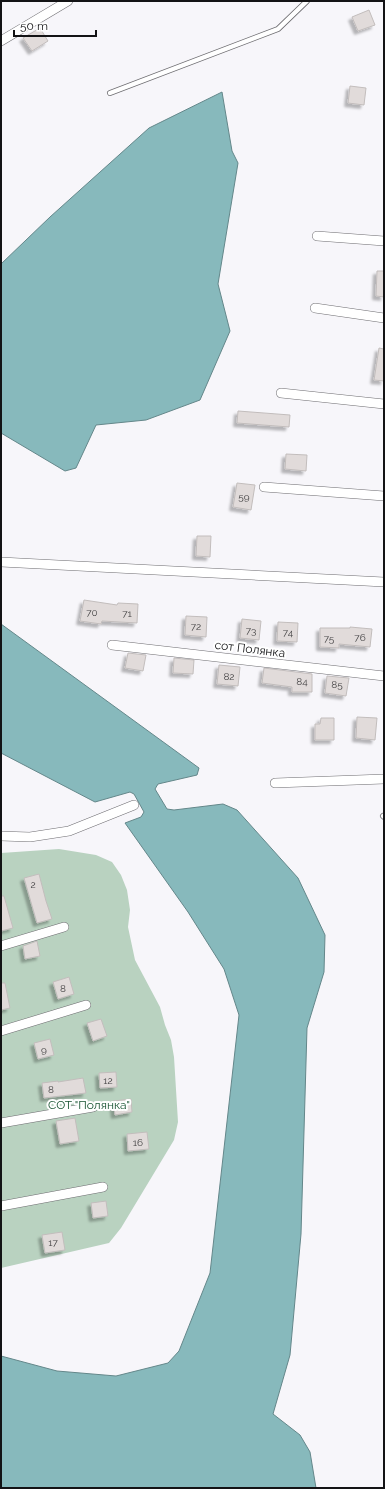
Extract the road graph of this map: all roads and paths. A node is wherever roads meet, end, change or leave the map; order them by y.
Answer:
1 (68, 1) edge
2 (307, 1) edge
3 (1, 41) edge
4 (110, 93) dead end
5 (317, 236) dead end
6 (384, 241) edge
7 (315, 308) dead end
8 (384, 318) edge
9 (281, 393) dead end
10 (384, 404) edge
11 (264, 487) dead end
12 (384, 496) edge
13 (1, 562) edge
14 (384, 582) edge
15 (112, 645) dead end
16 (384, 676) edge
17 (384, 779) edge
18 (275, 783) dead end
19 (134, 805) dead end
20 (1, 836) edge
21 (64, 927) dead end
22 (1, 946) edge
23 (86, 1005) dead end
24 (1, 1031) edge
25 (93, 1107) dead end
26 (1, 1123) edge
27 (102, 1187) dead end
28 (1, 1206) edge

1 - 3 street
2 - 4 lane
5 - 6 street
7 - 8 street
9 - 10 street
11 - 12 street
13 - 14 street
15 - 16 street, сот Полянка
17 - 18 street
19 - 20 street
21 - 22 street
23 - 24 street
25 - 26 street
27 - 28 street

